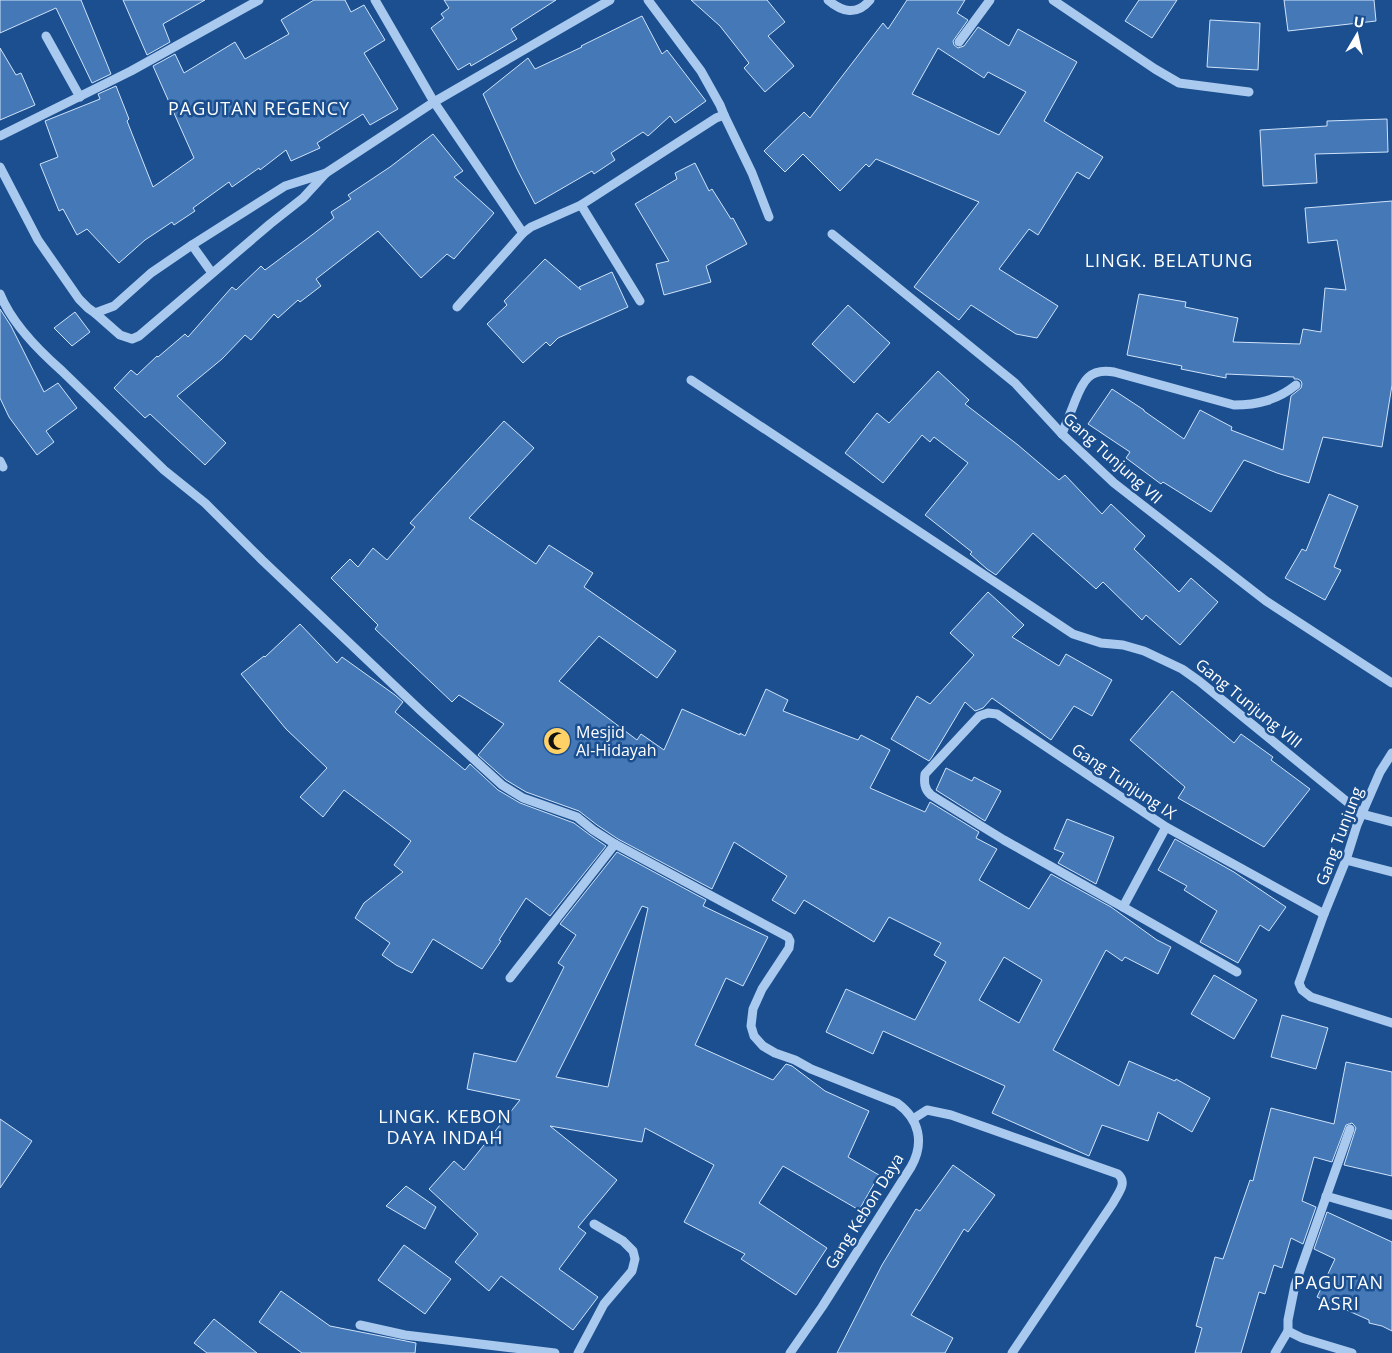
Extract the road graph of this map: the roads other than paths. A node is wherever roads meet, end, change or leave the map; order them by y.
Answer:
1 (259, 0) edge
2 (375, 0) edge
3 (610, 0) edge
4 (648, 0) edge
5 (828, 0) edge
6 (870, 0) edge
7 (990, 0) edge
8 (1053, 0) edge
9 (46, 36) dead end
10 (959, 42) dead end
11 (1249, 92) dead end
12 (80, 97) junction
13 (434, 102) junction
14 (724, 116) junction
15 (0, 136) edge
16 (0, 167) edge
17 (326, 173) junction
18 (581, 205) junction
19 (769, 218) dead end
20 (523, 233) junction
21 (832, 234) dead end
22 (192, 245) junction
23 (212, 274) junction
24 (0, 294) edge
25 (640, 301) dead end
26 (457, 307) dead end
27 (95, 313) junction
28 (691, 380) dead end
29 (1296, 385) dead end
30 (1062, 434) junction
31 (1392, 683) edge
32 (1392, 753) edge
33 (1362, 814) junction
34 (1392, 822) edge
35 (1166, 827) junction
36 (615, 844) junction
37 (1346, 860) junction
38 (1392, 872) edge
39 (1123, 907) junction
40 (1324, 914) junction
41 (1237, 972) dead end
42 (510, 978) dead end
43 (1392, 1023) edge
44 (912, 1119) junction
45 (1350, 1129) dead end
46 (1326, 1196) junction
47 (1392, 1215) edge
48 (594, 1224) dead end
49 (360, 1326) dead end
50 (1288, 1331) junction
51 (556, 1353) edge
52 (578, 1353) edge
53 (790, 1353) edge
54 (1012, 1353) edge
55 (1275, 1353) edge
56 (1352, 1353) edge

1 - 12 street
2 - 13 street
3 - 13 street
4 - 14 street
5 - 6 street
7 - 10 street
8 - 11 street
9 - 12 street
12 - 15 street
13 - 17 street
13 - 20 street
14 - 18 street
14 - 19 street
16 - 27 street
17 - 22 street
17 - 23 street
18 - 20 street
18 - 25 street
20 - 26 street
21 - 30 street, Gang Tunjung VII
22 - 23 street
22 - 27 street
23 - 27 street
24 - 36 street
28 - 33 street, Gang Tunjung VIII
29 - 30 street
30 - 31 street, Gang Tunjung VII
32 - 33 street, Gang Tunjung
33 - 34 street, Gang Tunjung VIII
33 - 37 street, Gang Tunjung
35 - 39 street
35 - 39 street, Gang Tunjung IX
35 - 40 street, Gang Tunjung IX
36 - 42 street
36 - 44 street
37 - 38 street
37 - 40 street, Gang Tunjung
39 - 41 street
40 - 43 street, Gang Tunjung
44 - 53 street, Gang Kebon Daya
44 - 54 street
45 - 46 street
46 - 47 street
46 - 50 street
48 - 52 street
49 - 51 street
50 - 55 street
50 - 56 street

